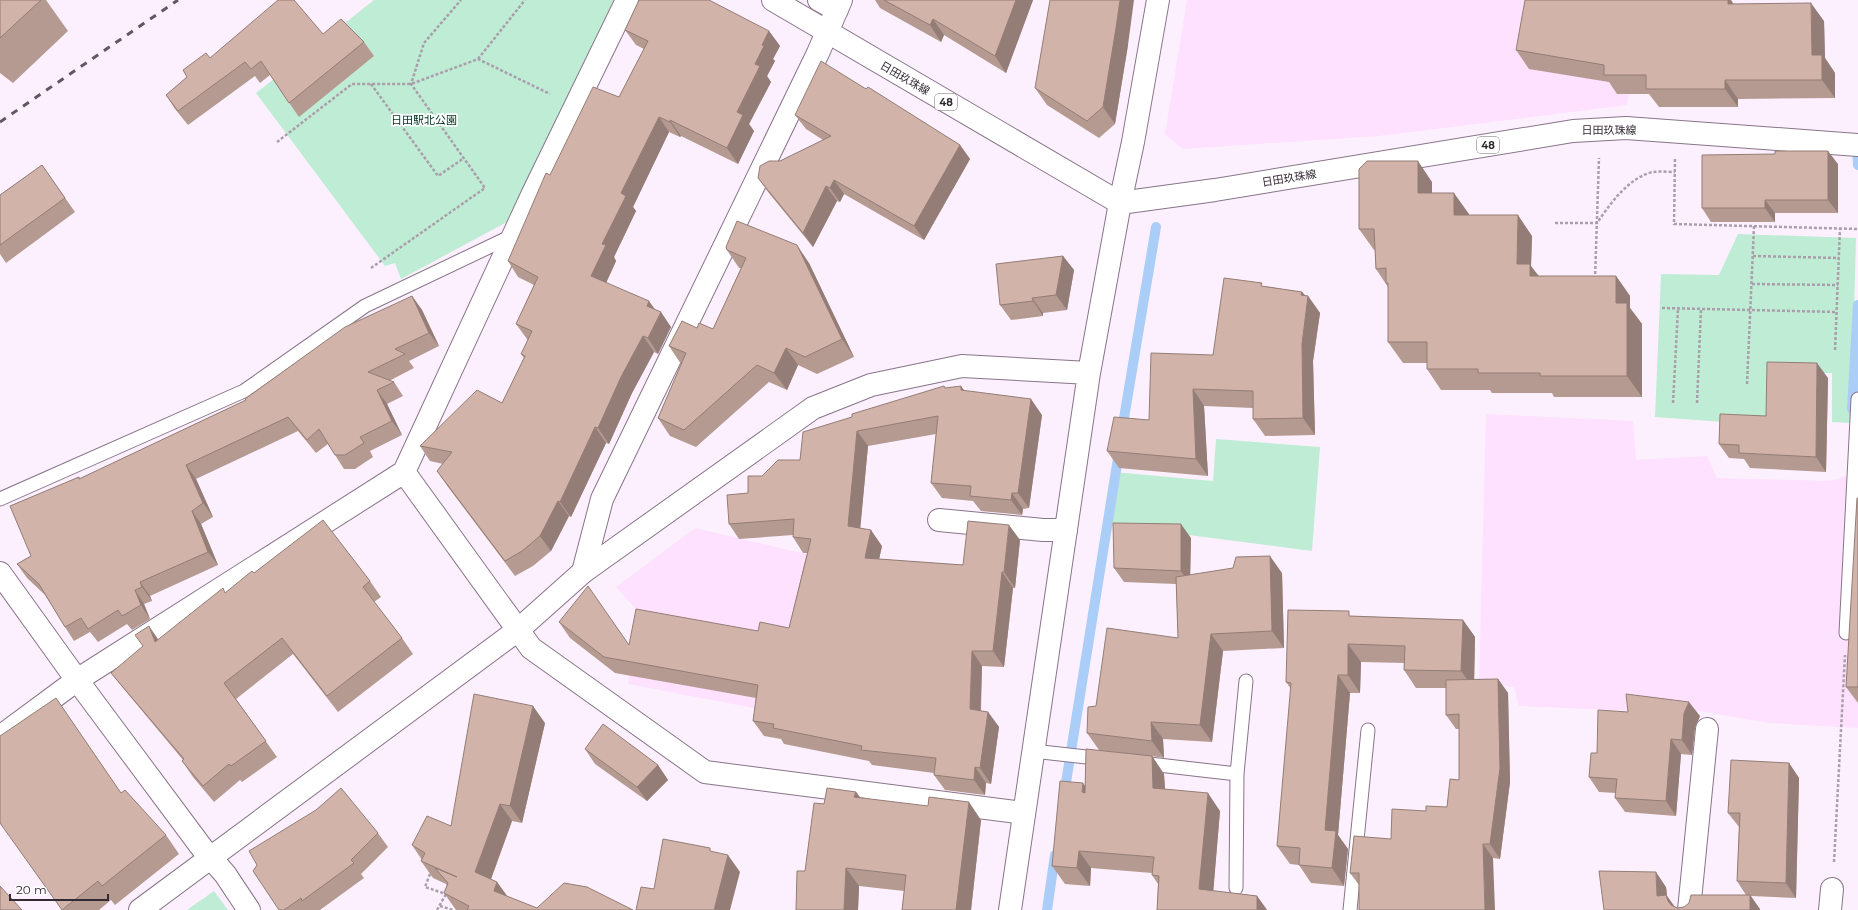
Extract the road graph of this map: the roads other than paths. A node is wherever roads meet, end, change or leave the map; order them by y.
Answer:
1 (626, 0) edge
2 (773, 0) edge
3 (1158, 0) edge
4 (832, 3) edge
5 (827, 32) junction
6 (1858, 145) edge
7 (1120, 203) junction
8 (514, 235) junction
9 (1089, 373) junction
10 (1858, 399) edge
11 (404, 472) junction
12 (0, 499) edge
13 (938, 520) dead end
14 (1066, 530) junction
15 (583, 572) junction
16 (0, 573) edge
17 (518, 630) junction
18 (1846, 633) road end
19 (77, 680) junction
20 (1246, 681) dead end
21 (1707, 728) dead end
22 (1368, 730) dead end
23 (0, 737) edge
24 (1034, 751) junction
25 (1115, 760) edge
26 (1131, 762) edge
27 (1237, 774) junction
28 (1024, 813) junction
29 (212, 857) junction
30 (1236, 888) dead end
31 (140, 910) edge
32 (249, 910) edge
33 (1010, 910) edge
34 (1350, 910) edge
35 (1689, 910) edge

1 - 8 street
2 - 5 street, 日田玖珠線 / 48
3 - 7 street
4 - 5 street
5 - 7 street, 日田玖珠線 / 48
5 - 15 street
6 - 7 street, 日田玖珠線 / 48
7 - 9 street
8 - 11 street
8 - 12 lane
9 - 14 street
9 - 15 street
10 - 18 lane
11 - 17 street
11 - 19 street
13 - 14 street
14 - 24 street
15 - 17 street
16 - 19 street
17 - 28 street
17 - 29 street
19 - 23 street
19 - 29 street
20 - 27 lane
21 - 35 street
22 - 34 lane
24 - 25 lane
24 - 28 street
26 - 27 lane
27 - 30 lane
28 - 33 street
29 - 31 street
29 - 32 street

